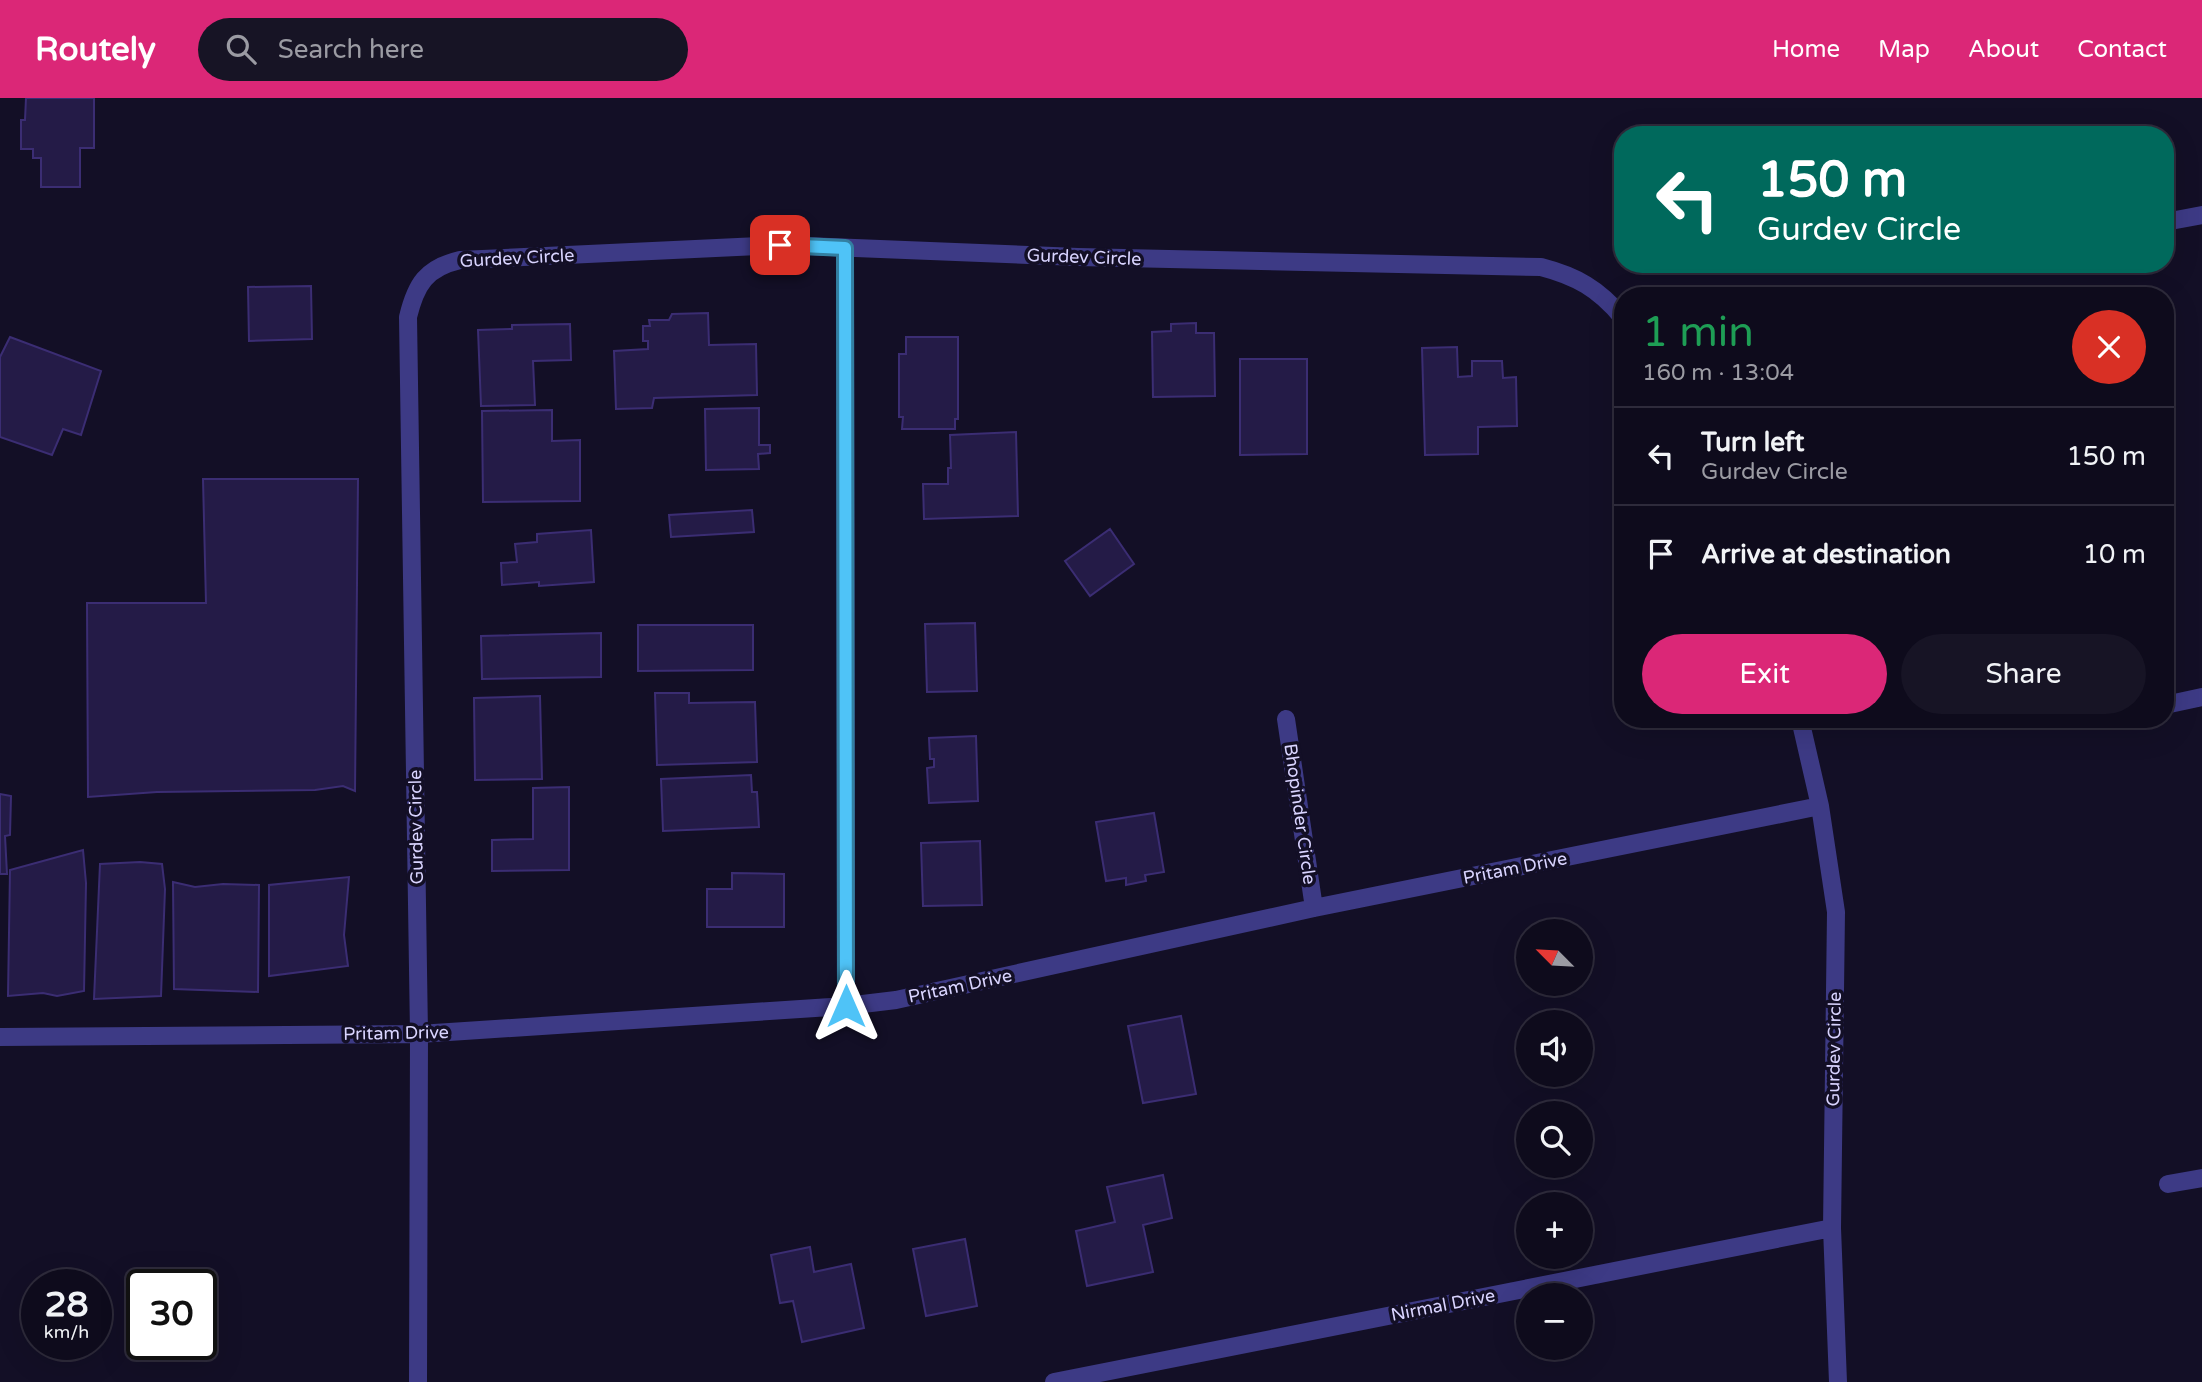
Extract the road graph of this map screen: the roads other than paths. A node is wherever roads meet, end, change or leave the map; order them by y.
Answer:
1 (2202, 215) edge
2 (2174, 220) edge
3 (845, 248) junction
4 (1614, 309) edge
5 (2202, 698) edge
6 (2174, 703) edge
7 (1286, 719) dead end
8 (1802, 728) edge
9 (1820, 806) junction
10 (1314, 908) junction
11 (846, 1006) junction
12 (419, 1034) junction
13 (0, 1037) edge
14 (2202, 1178) edge
15 (2168, 1184) dead end
16 (1832, 1228) junction
17 (418, 1382) edge
18 (1054, 1382) edge
19 (1838, 1382) edge

1 - 2 street
3 - 4 street, Gurdev Circle
3 - 11 street
3 - 12 street, Gurdev Circle
5 - 6 street
7 - 10 street, Bhopinder Circle
8 - 9 street, Gurdev Circle
9 - 10 street, Pritam Drive
9 - 16 street, Gurdev Circle
10 - 11 street, Pritam Drive
11 - 12 street, Pritam Drive
12 - 13 street, Pritam Drive
12 - 17 street, Gurdev Circle
14 - 15 street
16 - 18 street, Nirmal Drive
16 - 19 street, Gurdev Circle

